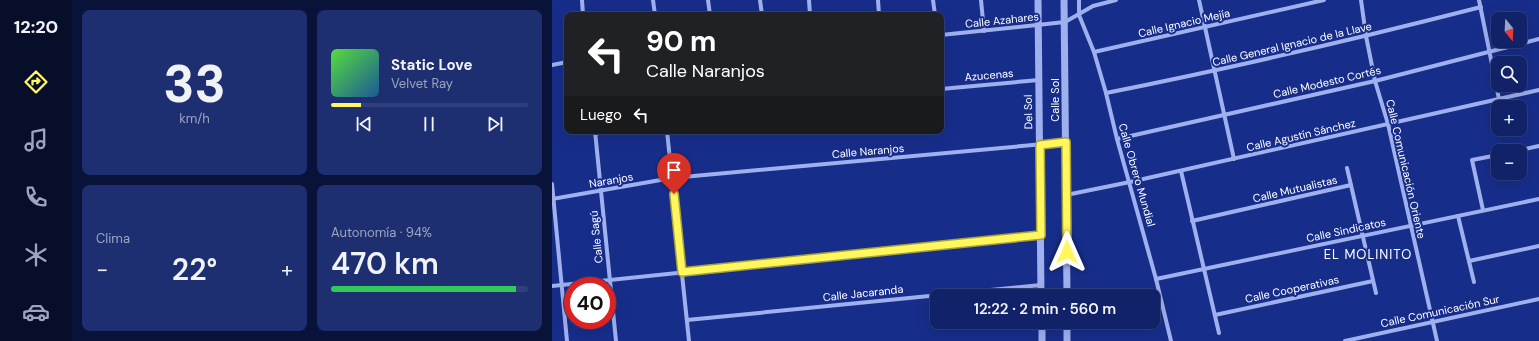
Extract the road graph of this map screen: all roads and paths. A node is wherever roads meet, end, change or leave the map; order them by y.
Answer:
1 (582, 0) edge
2 (653, 0) edge
3 (708, 0) edge
4 (760, 0) edge
5 (809, 0) edge
6 (878, 0) edge
7 (933, 0) edge
8 (981, 0) edge
9 (1038, 0) edge
10 (1064, 0) edge
11 (1079, 0) edge
12 (1116, 0) edge
13 (1199, 0) edge
14 (1324, 0) edge
15 (1362, 0) edge
16 (1479, 0) edge
17 (1481, 7) junction
18 (583, 12) edge
19 (655, 12) edge
20 (710, 12) edge
21 (762, 12) edge
22 (810, 12) edge
23 (879, 12) edge
24 (935, 12) edge
25 (1079, 15) junction
26 (1065, 22) junction
27 (1038, 25) junction
28 (1205, 27) junction
29 (984, 31) junction
30 (944, 35) edge
31 (1366, 36) junction
32 (1539, 39) edge
33 (1094, 52) junction
34 (1490, 52) junction
35 (564, 63) edge
36 (552, 65) edge
37 (1215, 71) junction
38 (1039, 80) junction
39 (1375, 80) junction
40 (944, 89) edge
41 (1539, 90) edge
42 (1106, 93) junction
43 (1499, 99) junction
44 (1224, 115) junction
45 (1388, 124) junction
46 (595, 134) edge
47 (667, 134) edge
48 (1117, 139) junction
49 (1066, 142) junction
50 (1040, 145) junction
51 (1539, 146) edge
52 (1527, 149) edge
53 (1491, 156) edge
54 (1234, 159) junction
55 (1347, 168) dead end
56 (1180, 171) junction
57 (672, 178) junction
58 (1130, 182) junction
59 (552, 184) edge
60 (1351, 185) junction
61 (601, 192) junction
62 (1066, 195) junction
63 (553, 199) edge
64 (1539, 199) edge
65 (1483, 210) junction
66 (1458, 216) junction
67 (1192, 221) junction
68 (1410, 226) junction
69 (1041, 235) junction
70 (1363, 236) junction
71 (1539, 246) edge
72 (1469, 261) junction
73 (1204, 269) junction
74 (682, 272) junction
75 (610, 277) edge
76 (616, 279) edge
77 (1156, 279) junction
78 (1374, 281) junction
79 (1474, 282) dead end
80 (1041, 284) junction
81 (562, 285) junction
82 (552, 286) edge
83 (1041, 289) edge
84 (1067, 289) edge
85 (1376, 293) dead end
86 (1539, 299) edge
87 (1215, 315) junction
88 (687, 320) junction
89 (1432, 322) junction
90 (615, 329) edge
91 (1042, 329) edge
92 (1067, 329) edge
93 (1219, 333) dead end
94 (567, 341) edge
95 (616, 341) edge
96 (689, 341) edge
97 (1042, 341) edge
98 (1067, 341) edge
99 (1171, 341) edge
100 (1345, 341) edge
101 (1437, 341) edge

1 - 18 street
2 - 19 street
3 - 20 street
4 - 21 street
5 - 22 street
6 - 23 street
7 - 24 street
8 - 29 street
9 - 27 street, Del Sol
10 - 26 street, Calle Sol
11 - 25 street
12 - 25 street
13 - 28 street
14 - 28 street, Calle Ignacio Mejía
15 - 31 street, Calle Comunicación Oriente
16 - 17 street
17 - 31 street, Calle General Ignacio de la Llave
17 - 34 street
25 - 26 street
25 - 33 street, Calle Obrero Mundial
26 - 27 street, Calle Azahares
26 - 49 street, Calle Sol
27 - 29 street, Calle Azahares
27 - 38 street, Del Sol
28 - 33 street, Calle Ignacio Mejía
28 - 37 street
29 - 30 street, Calle Azahares
31 - 37 street, Calle General Ignacio de la Llave
31 - 39 street, Calle Comunicación Oriente
32 - 34 street, Calle Modesto Cortés
33 - 42 street, Calle Obrero Mundial
34 - 39 street, Calle Modesto Cortés
34 - 43 street
35 - 36 street
37 - 42 street, Calle General Ignacio de la Llave
37 - 44 street
38 - 40 street, Azucenas
38 - 50 street, Del Sol
39 - 44 street, Calle Modesto Cortés
39 - 45 street, Calle Comunicación Oriente
41 - 43 street, Calle Agustín Sánchez
42 - 48 street, Calle Obrero Mundial
43 - 45 street, Calle Agustín Sánchez
44 - 48 street, Calle Modesto Cortés
44 - 54 street
45 - 54 street, Calle Agustín Sánchez
45 - 68 street, Calle Comunicación Oriente
46 - 61 street, Calle Sagú
47 - 57 street
48 - 58 street, Calle Obrero Mundial
49 - 50 street, Calle Naranjos
49 - 62 street, Calle Sol
50 - 57 street, Calle Naranjos
50 - 69 street, Del Sol
51 - 52 street
53 - 65 street
54 - 56 street, Calle Agustín Sánchez
55 - 60 street
56 - 58 street, Calle Agustín Sánchez
56 - 67 street
57 - 61 street, Naranjos
57 - 74 street
58 - 62 street, Calle Agustín Sánchez
58 - 77 street, Calle Obrero Mundial
59 - 63 street
60 - 67 street, Calle Mutualistas
60 - 70 street, Calle Mutualistas
61 - 63 street, Naranjos
61 - 75 street, Calle Sagú
62 - 84 street, Calle Sol
63 - 81 street
64 - 65 street, Calle Sindicatos
65 - 66 street, Calle Sindicatos
66 - 68 street, Calle Sindicatos
66 - 72 street
67 - 73 street
68 - 70 street, Calle Sindicatos
68 - 89 street, Calle Comunicación Oriente
69 - 74 street
69 - 80 street, Del Sol
70 - 73 street, Calle Sindicatos
70 - 78 street
71 - 72 street
72 - 79 street
73 - 77 street, Calle Sindicatos
73 - 87 street
74 - 76 street
74 - 88 street
77 - 99 street, Calle Obrero Mundial
78 - 85 street
78 - 87 street, Calle Cooperativas
80 - 83 street, Del Sol
80 - 88 street, Calle Jacaranda
81 - 82 street
81 - 94 street
86 - 89 street, Calle Comunicación Sur
87 - 93 street
88 - 96 street
89 - 100 street, Calle Comunicación Sur
89 - 101 street, Calle Comunicación Oriente
90 - 95 street, Calle Sagú
91 - 97 street
92 - 98 street

